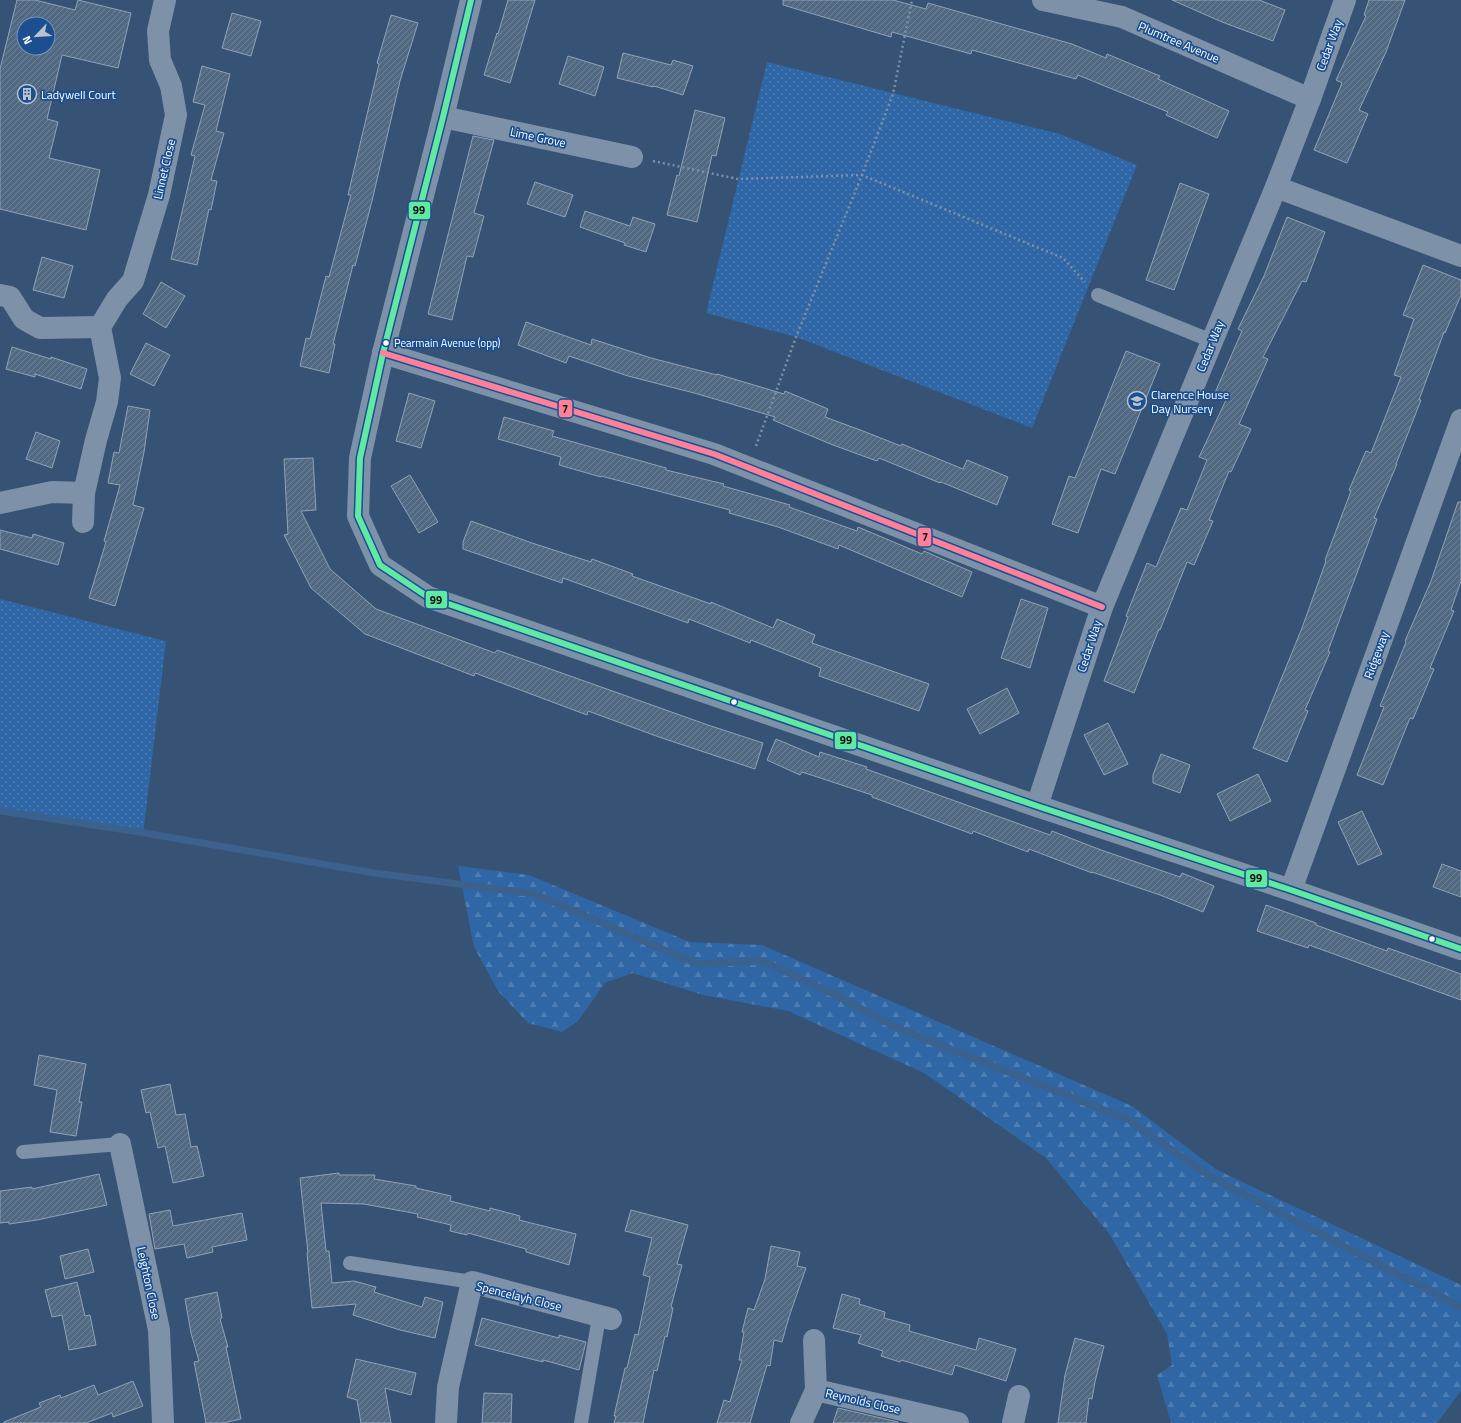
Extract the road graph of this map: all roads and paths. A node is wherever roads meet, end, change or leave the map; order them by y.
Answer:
1 (165, 0) edge
2 (471, 0) edge
3 (912, 0) edge
4 (1043, 0) edge
5 (1345, 0) edge
6 (1310, 99) junction
7 (443, 117) junction
8 (632, 157) joint
9 (862, 175) junction
10 (1276, 187) junction
11 (1461, 256) edge
12 (0, 295) edge
13 (1098, 295) joint
14 (100, 327) junction
15 (1212, 341) junction
16 (383, 353) junction
17 (1461, 420) edge
18 (748, 467) junction
19 (84, 493) junction
20 (1, 500) edge
21 (83, 522) dead end
22 (1102, 607) junction
23 (1037, 806) junction
24 (1291, 890) junction
25 (1461, 949) edge
26 (120, 1144) joint
27 (23, 1152) dead end
28 (350, 1263) dead end
29 (472, 1282) junction
30 (605, 1318) joint
31 (814, 1340) dead end
32 (816, 1390) junction
33 (1020, 1396) dead end
34 (163, 1423) edge
35 (446, 1423) edge
36 (581, 1423) edge
37 (801, 1423) edge
38 (958, 1423) edge
39 (1013, 1423) edge

1 - 14 street, Linnet Close
2 - 7 street
3 - 9 path
4 - 6 street, Plumtree Avenue
5 - 6 street, Cedar Way
6 - 10 street, Cedar Way
7 - 8 street, Lime Grove
7 - 16 street
8 - 9 path
9 - 13 path
9 - 18 path
10 - 11 street
10 - 15 street, Cedar Way
12 - 14 street
13 - 15 lane
14 - 19 street
15 - 22 street, Cedar Way
16 - 18 street
16 - 23 street
17 - 24 street, Ridgeway
18 - 22 street
19 - 20 street
19 - 21 street
22 - 23 street, Cedar Way
23 - 24 street
24 - 25 street
26 - 27 lane
26 - 34 street, Leighton Close
28 - 29 lane
29 - 30 street, Spencelayh Close
29 - 35 street, Spencelayh Close
30 - 36 lane
31 - 32 street, Reynolds Close
32 - 37 street, Reynolds Close
32 - 38 street, Reynolds Close
33 - 39 street

